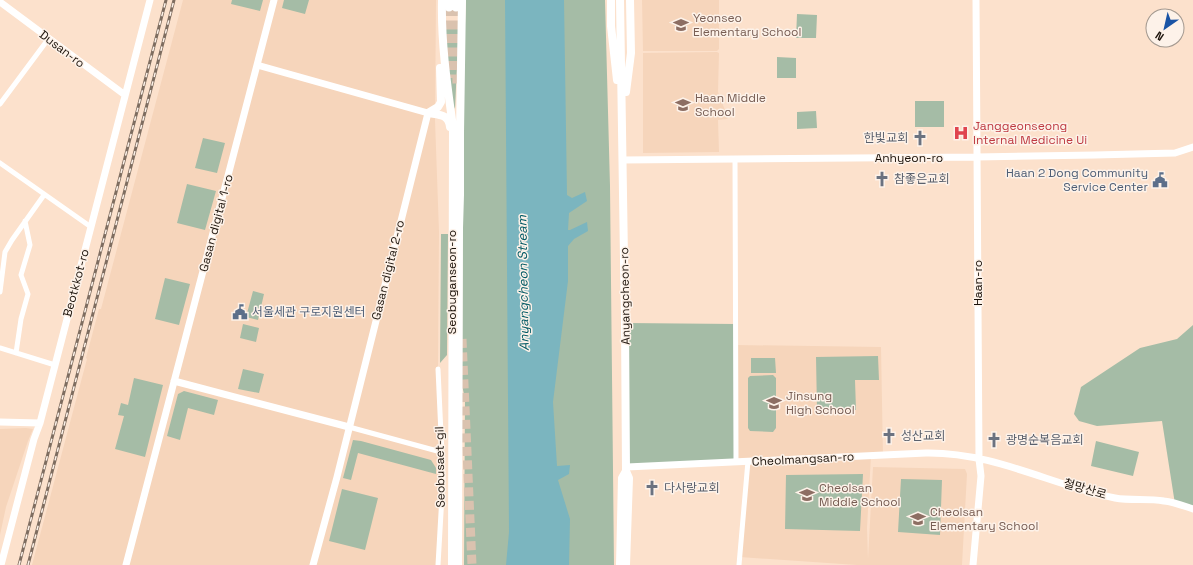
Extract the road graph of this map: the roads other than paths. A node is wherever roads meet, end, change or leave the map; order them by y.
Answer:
1 (150, 0) edge
2 (274, 0) edge
3 (442, 0) edge
4 (611, 0) edge
5 (620, 0) edge
6 (630, 0) edge
7 (976, 0) edge
8 (0, 2) edge
9 (455, 3) edge
10 (442, 31) junction
11 (48, 38) junction
12 (257, 65) junction
13 (125, 95) junction
14 (0, 104) edge
15 (428, 113) junction
16 (622, 120) junction
17 (1193, 147) edge
18 (977, 157) junction
19 (735, 159) junction
20 (623, 160) junction
21 (0, 163) edge
22 (44, 195) junction
23 (453, 198) junction
24 (25, 221) junction
25 (91, 227) junction
26 (2, 251) edge
27 (0, 292) edge
28 (0, 348) edge
29 (16, 353) junction
30 (55, 364) junction
31 (438, 369) dead end
32 (174, 381) junction
33 (0, 422) edge
34 (40, 423) junction
35 (349, 427) junction
36 (441, 452) junction
37 (979, 459) junction
38 (748, 461) junction
39 (736, 462) junction
40 (626, 469) junction
41 (1193, 509) edge
42 (1, 565) edge
43 (126, 565) edge
44 (313, 565) edge
45 (438, 565) edge
46 (452, 565) edge
47 (458, 565) edge
48 (620, 565) edge
49 (626, 565) edge
50 (739, 565) edge
51 (973, 565) edge

1 - 13 street, Beotkkot-ro
2 - 12 street, Gasan digital 1-ro
3 - 10 main road, Seobuganseon-ro
4 - 16 main road
5 - 16 main road
6 - 16 main road
7 - 18 street, Haan-ro
8 - 11 street, Dusan-ro
9 - 47 main road, Seobuganseon-ro
10 - 15 main road
10 - 23 main road, Seobuganseon-ro
11 - 13 street, Dusan-ro
11 - 14 street
12 - 15 street
12 - 32 street, Gasan digital 1-ro
13 - 25 street, Beotkkot-ro
15 - 23 main road
15 - 35 street, Gasan digital 2-ro
16 - 20 main road, Anyangcheon-ro
17 - 18 street, Anhyeon-ro
18 - 19 street, Anhyeon-ro
18 - 37 street, Haan-ro
19 - 20 street, Anhyeon-ro
19 - 39 street
20 - 40 main road, Anyangcheon-ro
21 - 22 street
22 - 24 street
22 - 25 street
23 - 46 main road, Seobuganseon-ro
24 - 26 street
24 - 29 street
25 - 30 street, Beotkkot-ro
26 - 27 street
28 - 29 street
29 - 30 street
30 - 34 street, Beotkkot-ro
31 - 36 street, Seobusaet-gil
32 - 35 street
32 - 43 street, Gasan digital 1-ro
33 - 34 street
34 - 42 street, Beotkkot-ro
35 - 36 street
35 - 44 street, Gasan digital 2-ro
36 - 45 street, Seobusaet-gil
37 - 38 street, Cheolmangsan-ro
37 - 41 street, 철망산로
37 - 51 street, Haan-ro
38 - 39 street, Cheolmangsan-ro
38 - 50 street
39 - 40 street, Cheolmangsan-ro
40 - 48 main road
40 - 49 main road

